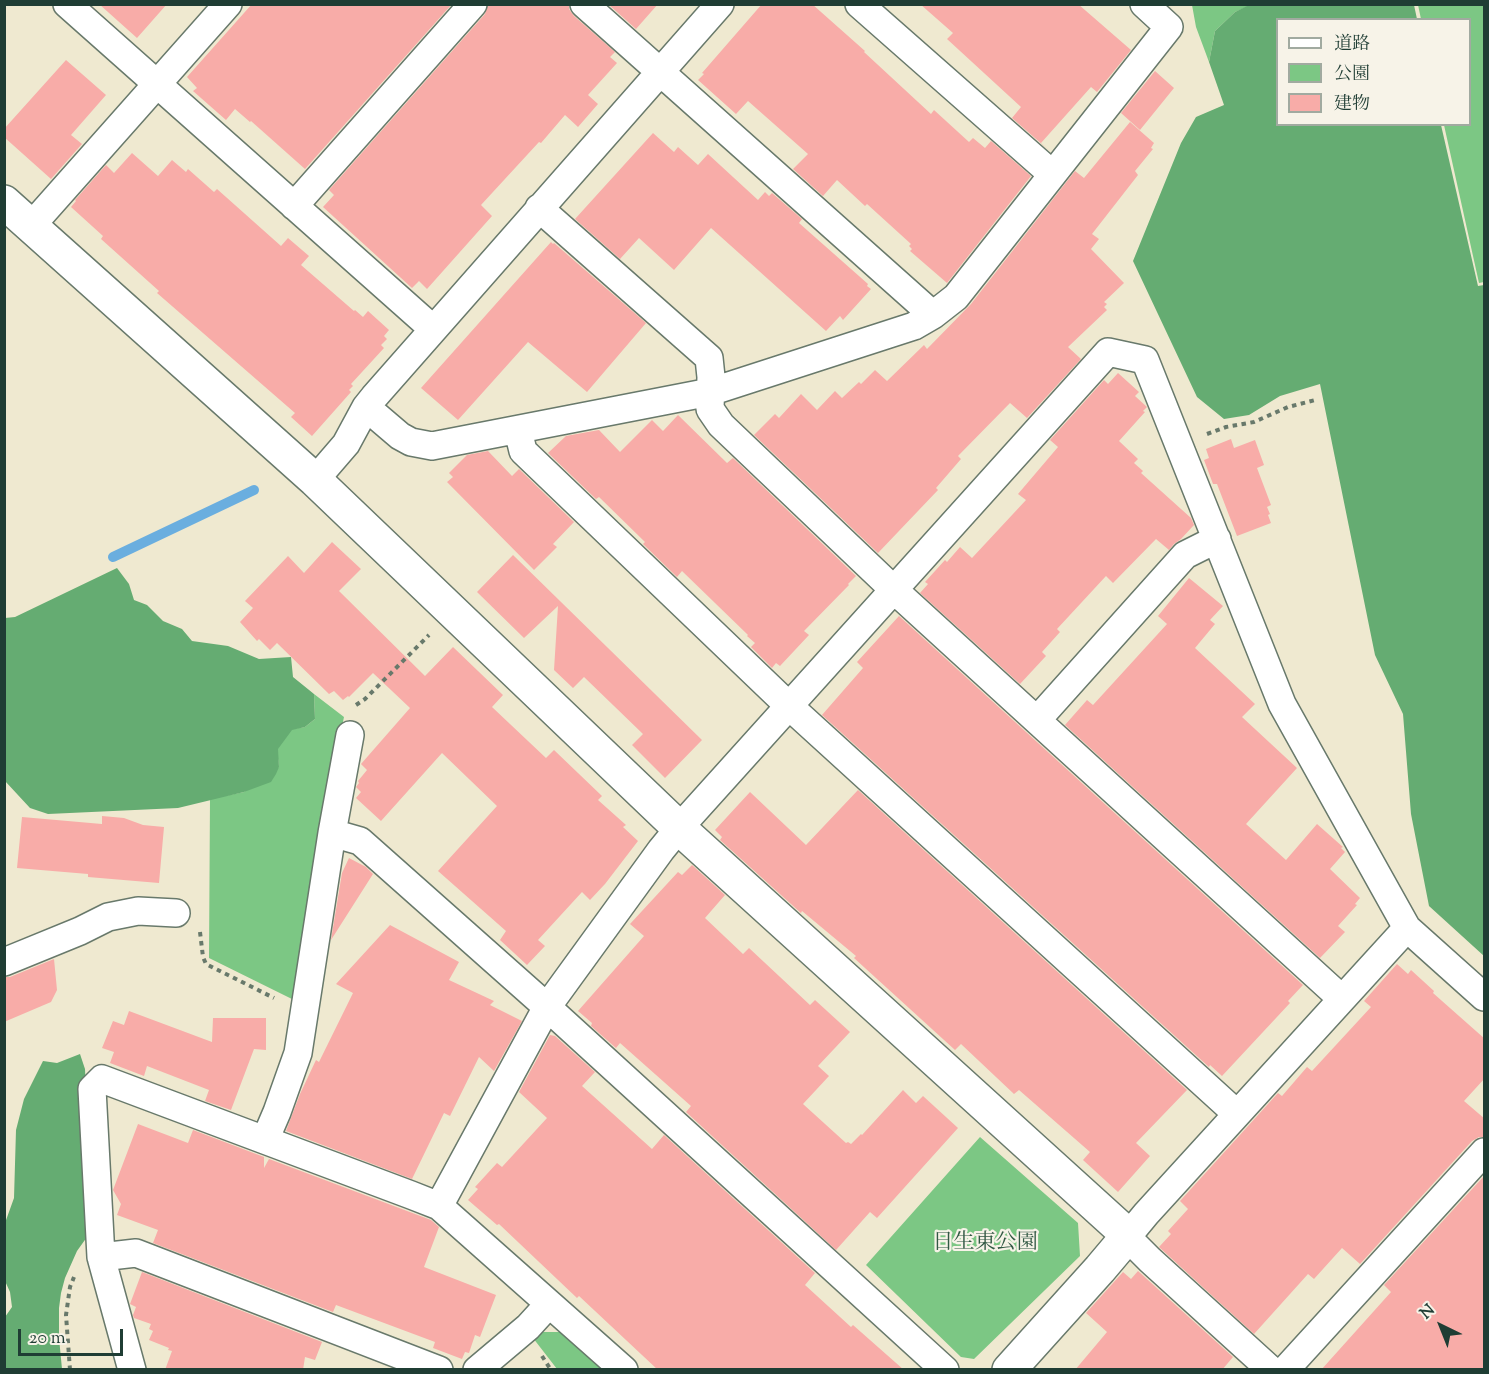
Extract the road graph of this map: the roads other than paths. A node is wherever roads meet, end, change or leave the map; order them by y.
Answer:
1 (67, 4) edge
2 (228, 4) edge
3 (473, 4) edge
4 (584, 4) edge
5 (720, 4) edge
6 (858, 4) edge
7 (1144, 4) edge
8 (660, 72) junction
9 (156, 84) junction
10 (1052, 174) junction
11 (4, 202) edge
12 (294, 206) junction
13 (539, 208) junction
14 (31, 226) junction
15 (933, 315) junction
16 (433, 329) junction
17 (710, 392) junction
18 (366, 407) junction
19 (518, 430) junction
20 (315, 480) junction
21 (1217, 539) junction
22 (893, 589) junction
23 (789, 706) junction
24 (1037, 720) junction
25 (350, 735) dead end
26 (679, 828) junction
27 (332, 833) junction
28 (176, 913) dead end
29 (1407, 928) junction
30 (4, 962) edge
31 (1485, 997) edge
32 (1342, 999) junction
33 (547, 1007) junction
34 (1237, 1114) junction
35 (265, 1140) junction
36 (1485, 1152) edge
37 (439, 1206) junction
38 (1127, 1237) junction
39 (101, 1257) junction
40 (549, 1304) junction
41 (132, 1370) edge
42 (439, 1370) edge
43 (477, 1370) edge
44 (624, 1370) edge
45 (945, 1370) edge
46 (1010, 1370) edge
47 (1271, 1370) edge
48 (1285, 1370) edge

1 - 9 street
2 - 9 street
3 - 12 street
4 - 8 street
5 - 8 street
6 - 10 street
7 - 10 street
8 - 13 street
8 - 15 street
9 - 12 street
9 - 14 street
10 - 15 street
11 - 14 street
12 - 16 street
13 - 16 street
13 - 17 street
14 - 20 street
15 - 17 street
16 - 18 street
17 - 19 street
17 - 22 street
18 - 19 street
18 - 20 street
19 - 23 street
20 - 26 street
21 - 22 street
21 - 24 street
21 - 29 street
22 - 23 street
22 - 24 street
23 - 26 street
23 - 34 street
24 - 32 street
25 - 27 street
26 - 33 street
26 - 38 street
27 - 33 street
27 - 35 street
28 - 30 street
29 - 31 street
29 - 32 street
32 - 34 street
33 - 37 street
33 - 45 street
34 - 38 street
35 - 37 street
35 - 39 street
36 - 48 street
37 - 40 street
38 - 46 street
38 - 47 street
39 - 41 street
39 - 42 street
40 - 43 street
40 - 44 street

